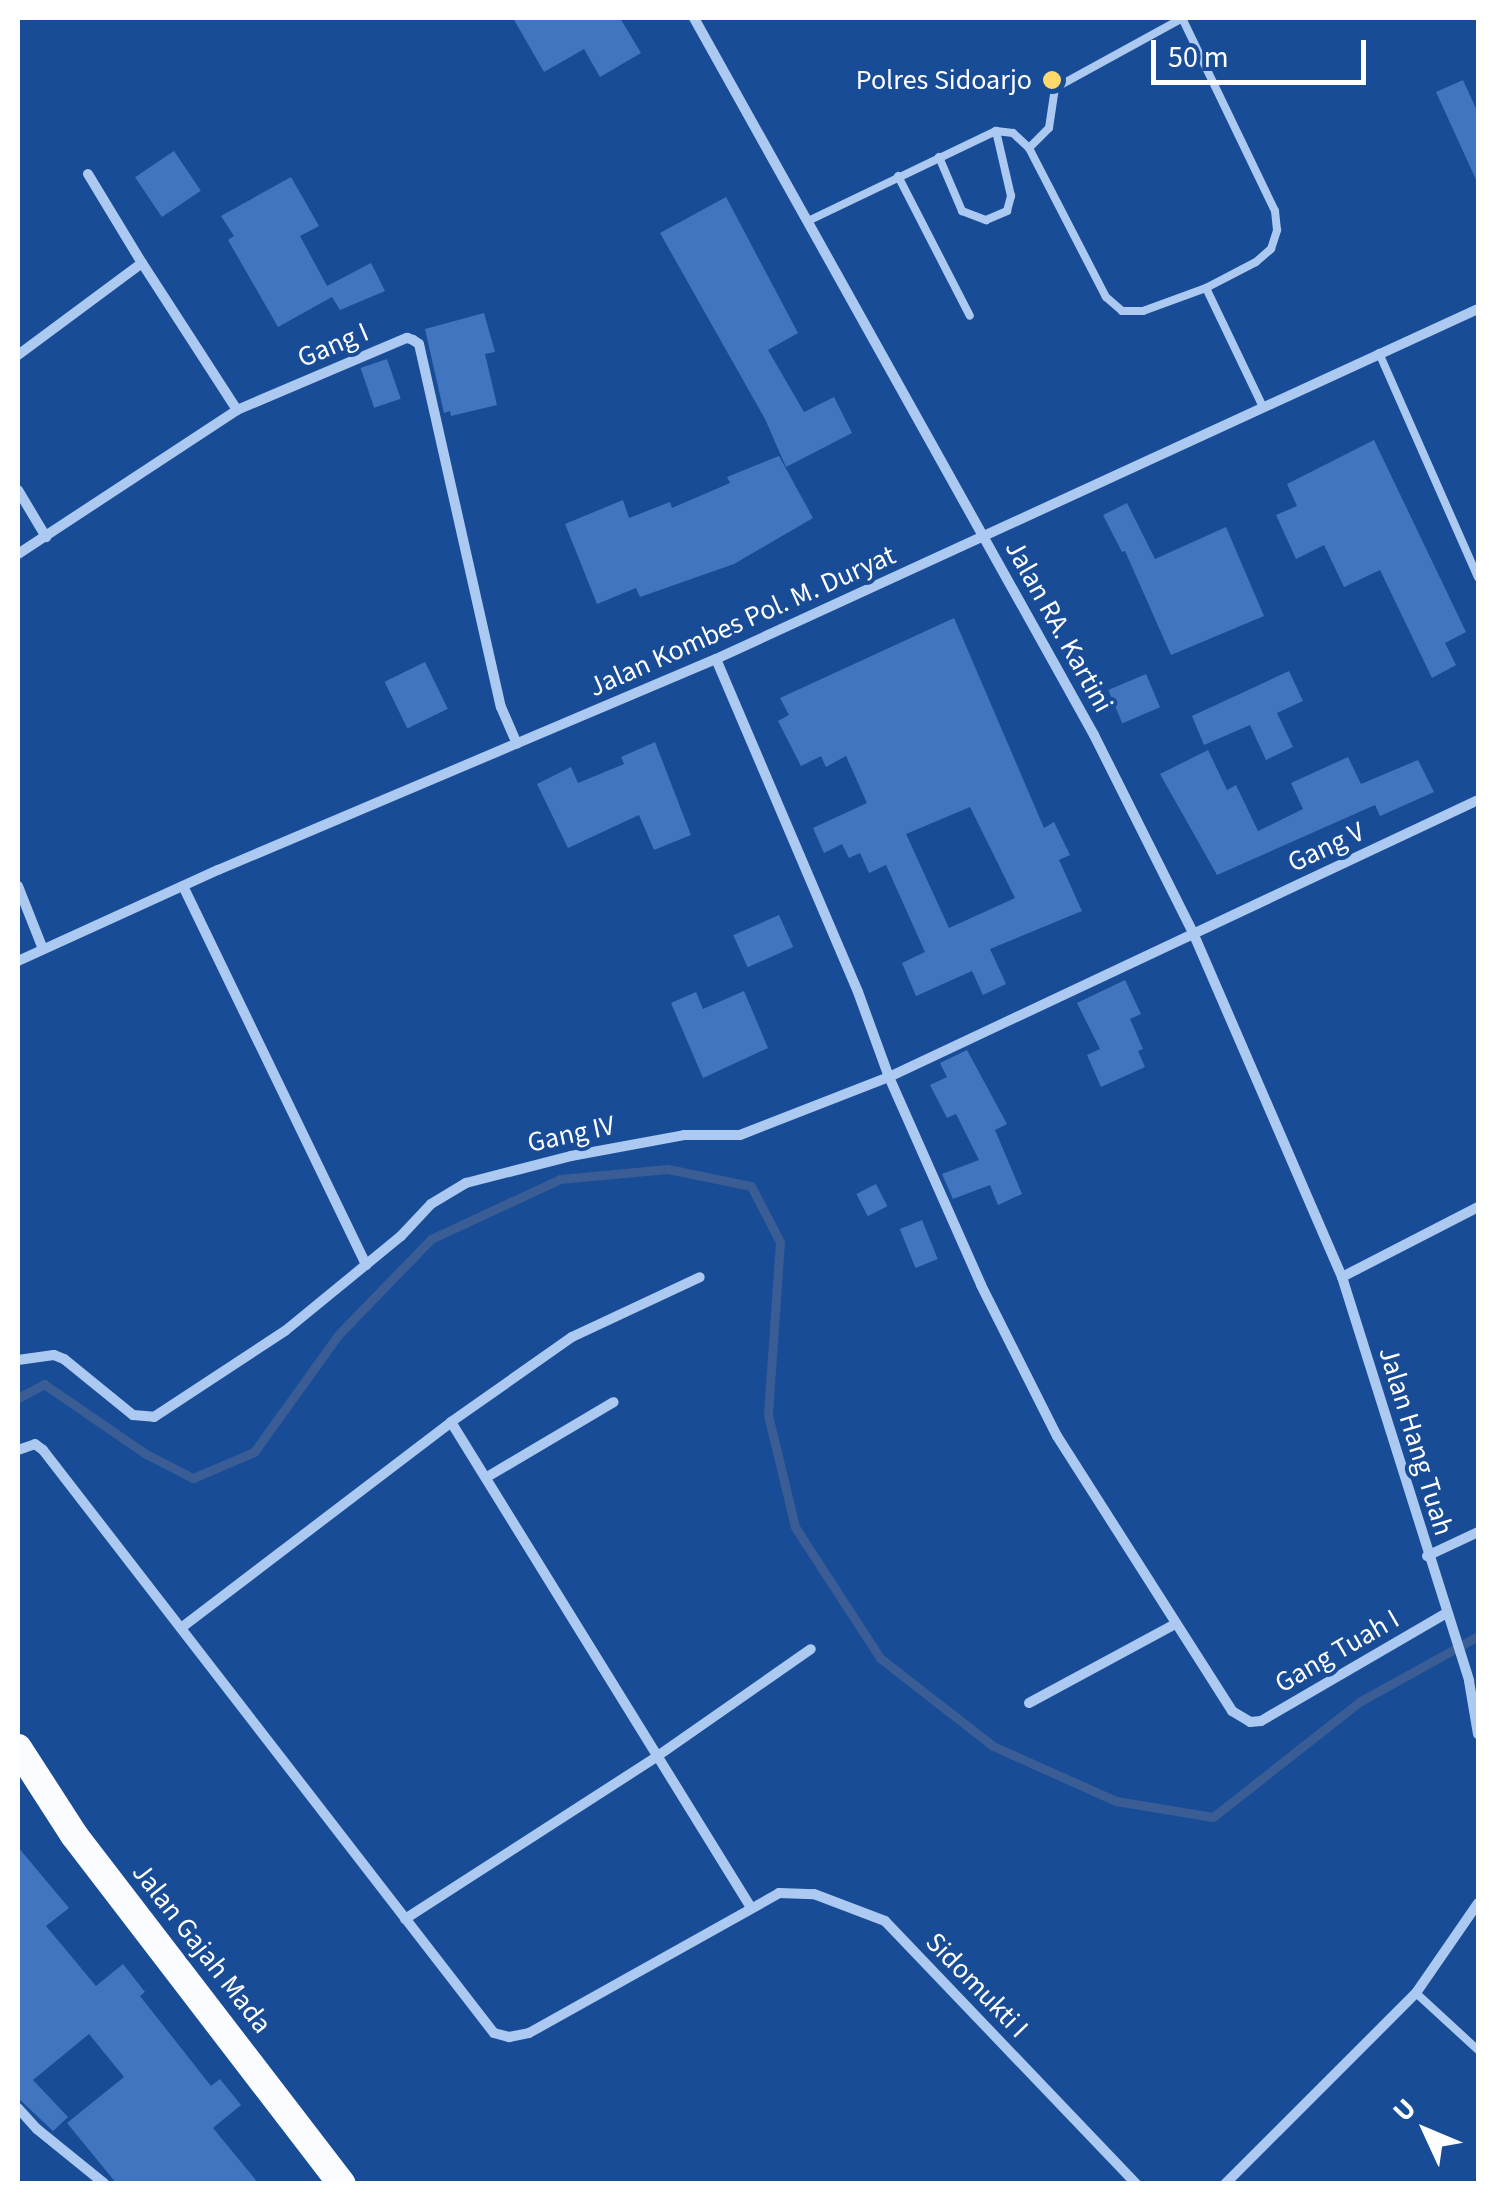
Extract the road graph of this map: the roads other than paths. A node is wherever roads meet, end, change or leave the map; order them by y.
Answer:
1 (694, 18) edge
2 (1182, 18) edge
3 (996, 132) junction
4 (1028, 148) junction
5 (939, 157) junction
6 (88, 174) dead end
7 (898, 176) junction
8 (808, 221) junction
9 (142, 263) junction
10 (1206, 288) junction
11 (1478, 308) edge
12 (970, 316) dead end
13 (1379, 353) junction
14 (18, 355) edge
15 (1262, 405) junction
16 (237, 410) junction
17 (18, 490) edge
18 (46, 536) junction
19 (984, 538) junction
20 (18, 554) edge
21 (1478, 577) edge
22 (716, 659) junction
23 (516, 744) junction
24 (1478, 800) edge
25 (18, 886) edge
26 (183, 886) junction
27 (1194, 935) junction
28 (43, 949) junction
29 (18, 961) edge
30 (888, 1077) junction
31 (1478, 1206) edge
32 (366, 1265) junction
33 (700, 1277) dead end
34 (1342, 1277) junction
35 (18, 1360) edge
36 (614, 1402) dead end
37 (451, 1422) junction
38 (18, 1450) edge
39 (487, 1477) junction
40 (1478, 1532) edge
41 (1428, 1556) junction
42 (1445, 1614) junction
43 (1175, 1624) junction
44 (181, 1628) junction
45 (811, 1648) dead end
46 (1029, 1702) dead end
47 (1478, 1734) edge
48 (18, 1748) edge
49 (658, 1756) junction
50 (1478, 1903) edge
51 (750, 1906) junction
52 (405, 1920) junction
53 (1416, 1993) junction
54 (1478, 2050) edge
55 (18, 2108) edge
56 (106, 2184) edge
57 (342, 2184) edge
58 (1136, 2184) edge
59 (1225, 2184) edge

1 - 8 street, Jalan RA. Kartini
2 - 4 lane
2 - 10 lane
3 - 4 lane
3 - 5 lane
3 - 5 lane
4 - 10 lane
5 - 7 lane
6 - 9 street
7 - 8 lane
7 - 12 lane
8 - 19 street, Jalan RA. Kartini
9 - 14 street
9 - 16 street
10 - 15 lane
11 - 13 street, Jalan Kombes Pol. M. Duryat
13 - 15 street, Jalan Kombes Pol. M. Duryat
13 - 21 lane
15 - 19 street, Jalan Kombes Pol. M. Duryat
16 - 18 street, Gang I
16 - 23 street, Gang I
17 - 18 street
18 - 20 street, Gang I
19 - 22 street, Jalan Kombes Pol. M. Duryat
19 - 27 street, Jalan RA. Kartini
22 - 23 street, Jalan Kombes Pol. M. Duryat
22 - 30 street
23 - 26 street, Jalan Kombes Pol. M. Duryat
24 - 27 street, Gang V
25 - 28 street
26 - 28 street, Jalan Kombes Pol. M. Duryat
26 - 32 street
27 - 30 street, Gang IV
27 - 34 street, Jalan RA. Kartini
28 - 29 street, Jalan Kombes Pol. M. Duryat
30 - 32 street, Gang IV
30 - 43 street
31 - 34 street
32 - 35 street, Gang IV
33 - 37 street
34 - 41 street, Jalan Hang Tuah
36 - 39 street
37 - 39 street
37 - 44 street
38 - 44 street
39 - 49 street
40 - 41 street
41 - 42 street, Jalan Hang Tuah
42 - 43 street, Gang Tuah I
42 - 47 street, Jalan Hang Tuah
43 - 46 street
44 - 52 street
45 - 49 street
48 - 57 highway, Jalan Gajah Mada
49 - 51 street
49 - 52 street
50 - 53 street
51 - 52 street, Sidomukti I
51 - 58 street, Sidomukti I
53 - 54 lane
53 - 59 street
55 - 56 street

